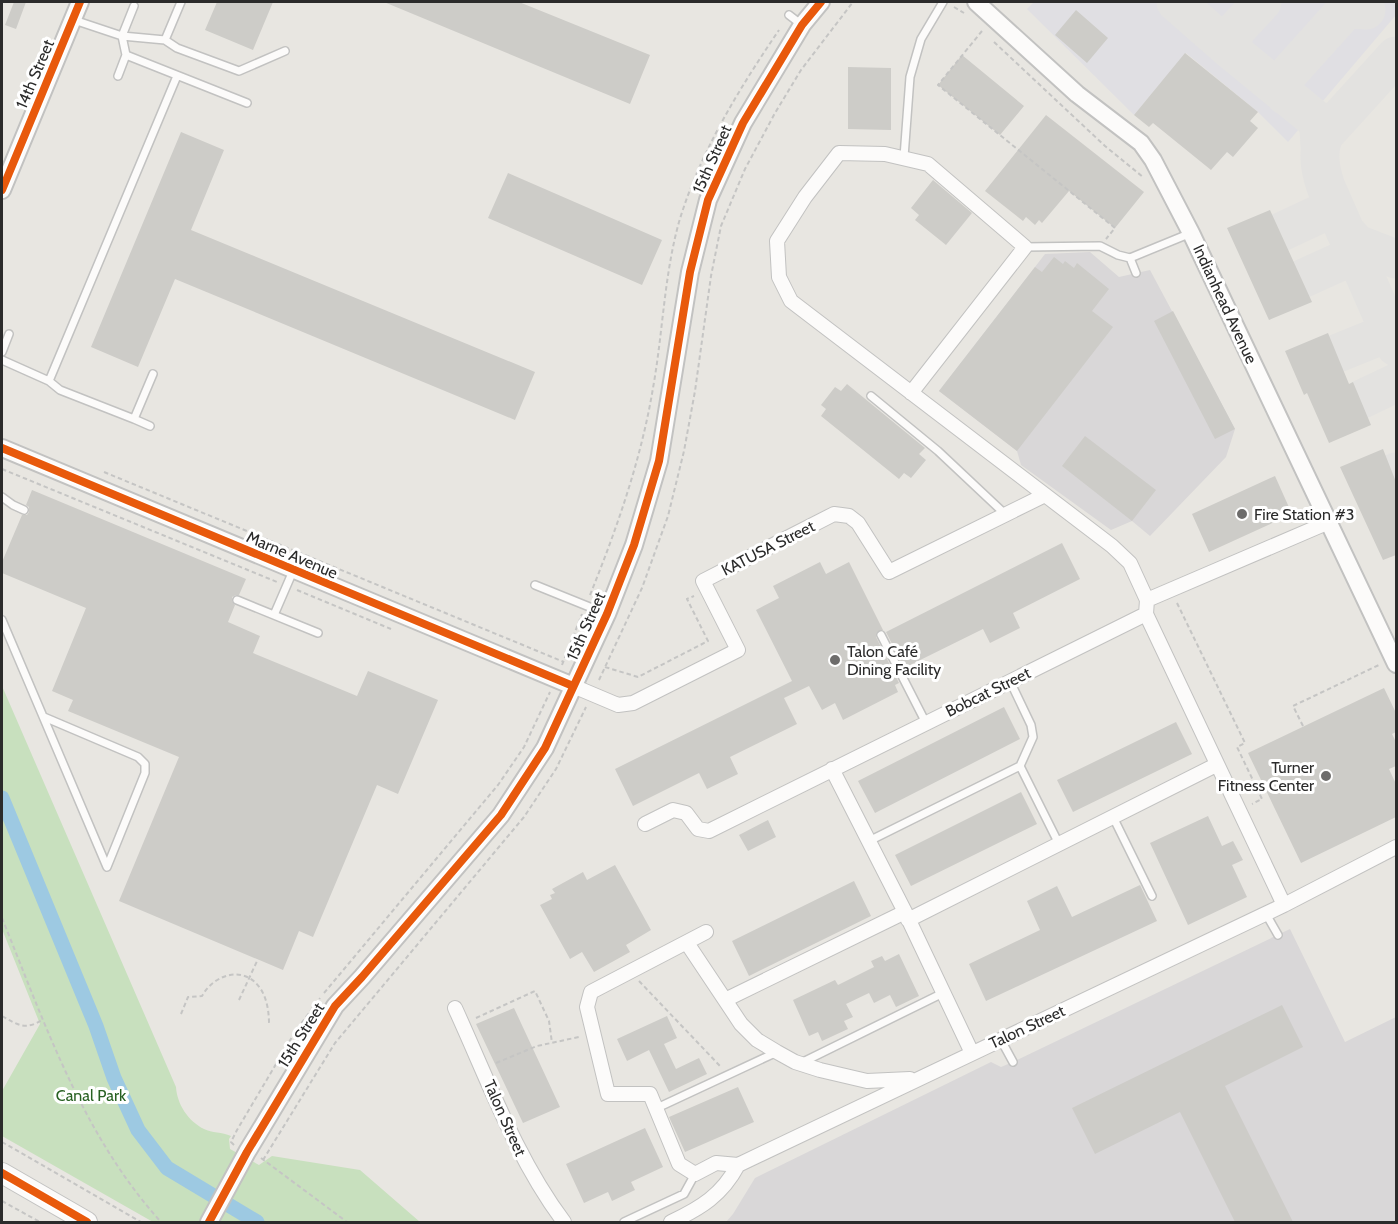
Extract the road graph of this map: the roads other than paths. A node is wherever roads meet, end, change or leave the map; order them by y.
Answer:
1 (80, 2) edge
2 (181, 2) edge
3 (821, 2) edge
4 (943, 2) edge
5 (134, 6) dead end
6 (971, 8) edge
7 (72, 19) junction
8 (122, 36) junction
9 (165, 40) junction
10 (285, 51) dead end
11 (126, 55) junction
12 (118, 76) dead end
13 (177, 76) junction
14 (247, 103) dead end
15 (904, 157) junction
16 (2, 190) edge
17 (1191, 233) junction
18 (1025, 247) junction
19 (1131, 258) junction
20 (1136, 273) dead end
21 (9, 334) dead end
22 (2, 352) edge
23 (2, 360) edge
24 (153, 374) dead end
25 (49, 381) junction
26 (911, 393) junction
27 (871, 396) dead end
28 (134, 419) junction
29 (150, 426) dead end
30 (3, 453) edge
31 (1045, 495) junction
32 (2, 497) edge
33 (24, 510) dead end
34 (1005, 514) junction
35 (1329, 522) junction
36 (293, 570) junction
37 (535, 585) dead end
38 (237, 600) dead end
39 (1147, 600) junction
40 (607, 614) junction
41 (1146, 614) junction
42 (274, 615) junction
43 (2, 620) edge
44 (318, 633) dead end
45 (881, 635) dead end
46 (1395, 661) edge
47 (1010, 681) junction
48 (573, 686) junction
49 (44, 717) junction
50 (926, 723) junction
51 (1216, 765) junction
52 (1020, 766) junction
53 (832, 769) junction
54 (1113, 817) junction
55 (645, 824) dead end
56 (869, 841) junction
57 (1059, 844) junction
58 (1396, 847) edge
59 (1152, 896) dead end
60 (1284, 905) junction
61 (1266, 914) junction
62 (907, 916) junction
63 (706, 932) dead end
64 (1278, 935) dead end
65 (687, 943) junction
66 (944, 993) junction
67 (725, 1000) junction
68 (455, 1008) dead end
69 (1002, 1040) junction
70 (777, 1052) junction
71 (972, 1053) junction
72 (1013, 1062) dead end
73 (801, 1063) junction
74 (918, 1079) junction
75 (657, 1108) junction
76 (738, 1165) junction
77 (2, 1173) edge
78 (695, 1174) junction
79 (87, 1222) edge
80 (209, 1222) edge
81 (564, 1222) edge
82 (624, 1222) edge
83 (671, 1222) edge

1 - 7 street, 14th Street
2 - 9 lane
3 - 40 street, 15th Street
4 - 15 lane
5 - 8 lane
6 - 17 street, Indianhead Avenue
7 - 8 lane
7 - 16 street, 14th Street
8 - 9 lane
8 - 11 lane
9 - 10 lane
11 - 12 lane
11 - 13 lane
13 - 14 lane
13 - 25 lane
15 - 18 street
15 - 26 street
17 - 19 lane
17 - 35 street, Indianhead Avenue
18 - 19 lane
18 - 26 street
19 - 20 lane
21 - 22 lane
23 - 25 lane
24 - 28 lane
25 - 28 lane
26 - 31 street
27 - 34 lane
28 - 29 lane
30 - 36 street, Marne Avenue
31 - 34 street, KATUSA Street
31 - 39 street
32 - 33 lane
34 - 48 street, KATUSA Street
35 - 39 street
35 - 46 street, Indianhead Avenue
36 - 42 lane
36 - 48 street, Marne Avenue
37 - 40 lane
38 - 42 lane
39 - 41 street
40 - 48 street, 15th Street
41 - 47 street, Bobcat Street
41 - 51 street
42 - 44 lane
43 - 49 lane
45 - 50 lane
47 - 50 street, Bobcat Street
47 - 52 lane
48 - 80 street, 15th Street
49 - 49 lane
50 - 53 street, Bobcat Street
51 - 54 street
51 - 60 street
52 - 56 lane
52 - 57 lane
53 - 55 street, Bobcat Street
53 - 56 street
54 - 57 street
54 - 59 lane
56 - 62 street
57 - 62 street
58 - 60 street, Talon Street
60 - 61 street, Talon Street
61 - 64 lane
61 - 69 street, Talon Street
62 - 66 street
62 - 67 street
63 - 65 street
65 - 67 street
65 - 75 street
66 - 71 street
66 - 73 lane
67 - 70 street
68 - 81 street, Talon Street
69 - 71 street, Talon Street
69 - 72 lane
70 - 73 street
70 - 75 lane
71 - 74 street, Talon Street
73 - 74 street
74 - 76 street, Talon Street
75 - 78 street
76 - 78 street
76 - 83 street, Talon Street
77 - 79 main road
78 - 82 lane

